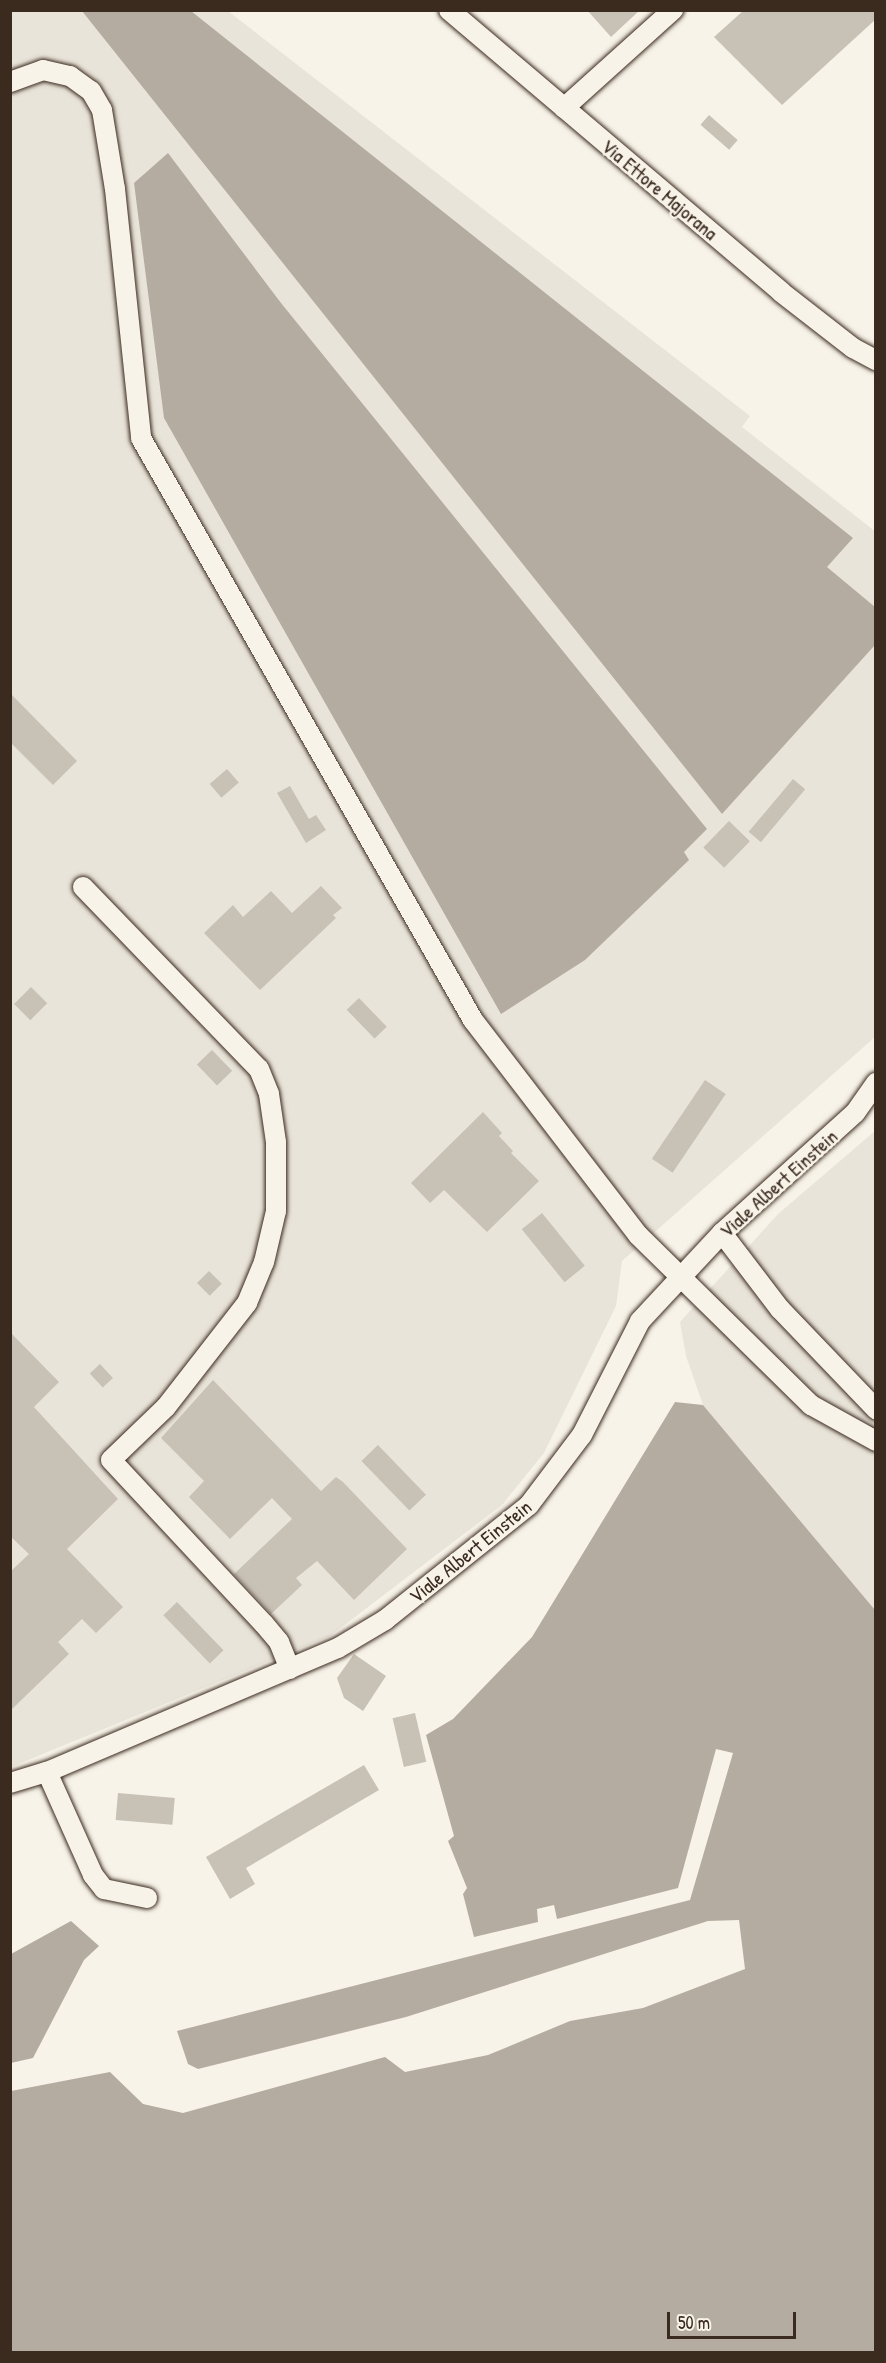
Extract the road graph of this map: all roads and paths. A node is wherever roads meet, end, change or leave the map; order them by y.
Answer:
1 (449, 10) edge
2 (673, 10) edge
3 (10, 82) edge
4 (564, 108) junction
5 (876, 360) edge
6 (83, 887) dead end
7 (876, 1083) edge
8 (876, 1103) edge
9 (855, 1113) junction
10 (722, 1233) junction
11 (681, 1274) junction
12 (876, 1408) edge
13 (876, 1441) edge
14 (290, 1669) junction
15 (47, 1772) junction
16 (10, 1783) edge
17 (147, 1898) dead end

1 - 4 street, Via Ettore Majorana
2 - 4 street
3 - 11 street
4 - 5 street, Via Ettore Majorana
6 - 14 street
7 - 9 street, Viale Albert Einstein
8 - 9 street, Viale Albert Einstein
9 - 10 street, Viale Albert Einstein
10 - 11 street, Viale Albert Einstein
10 - 12 street
11 - 13 street
11 - 14 street, Viale Albert Einstein
14 - 15 street, Viale Albert Einstein
15 - 16 street, Viale Albert Einstein
15 - 17 street

